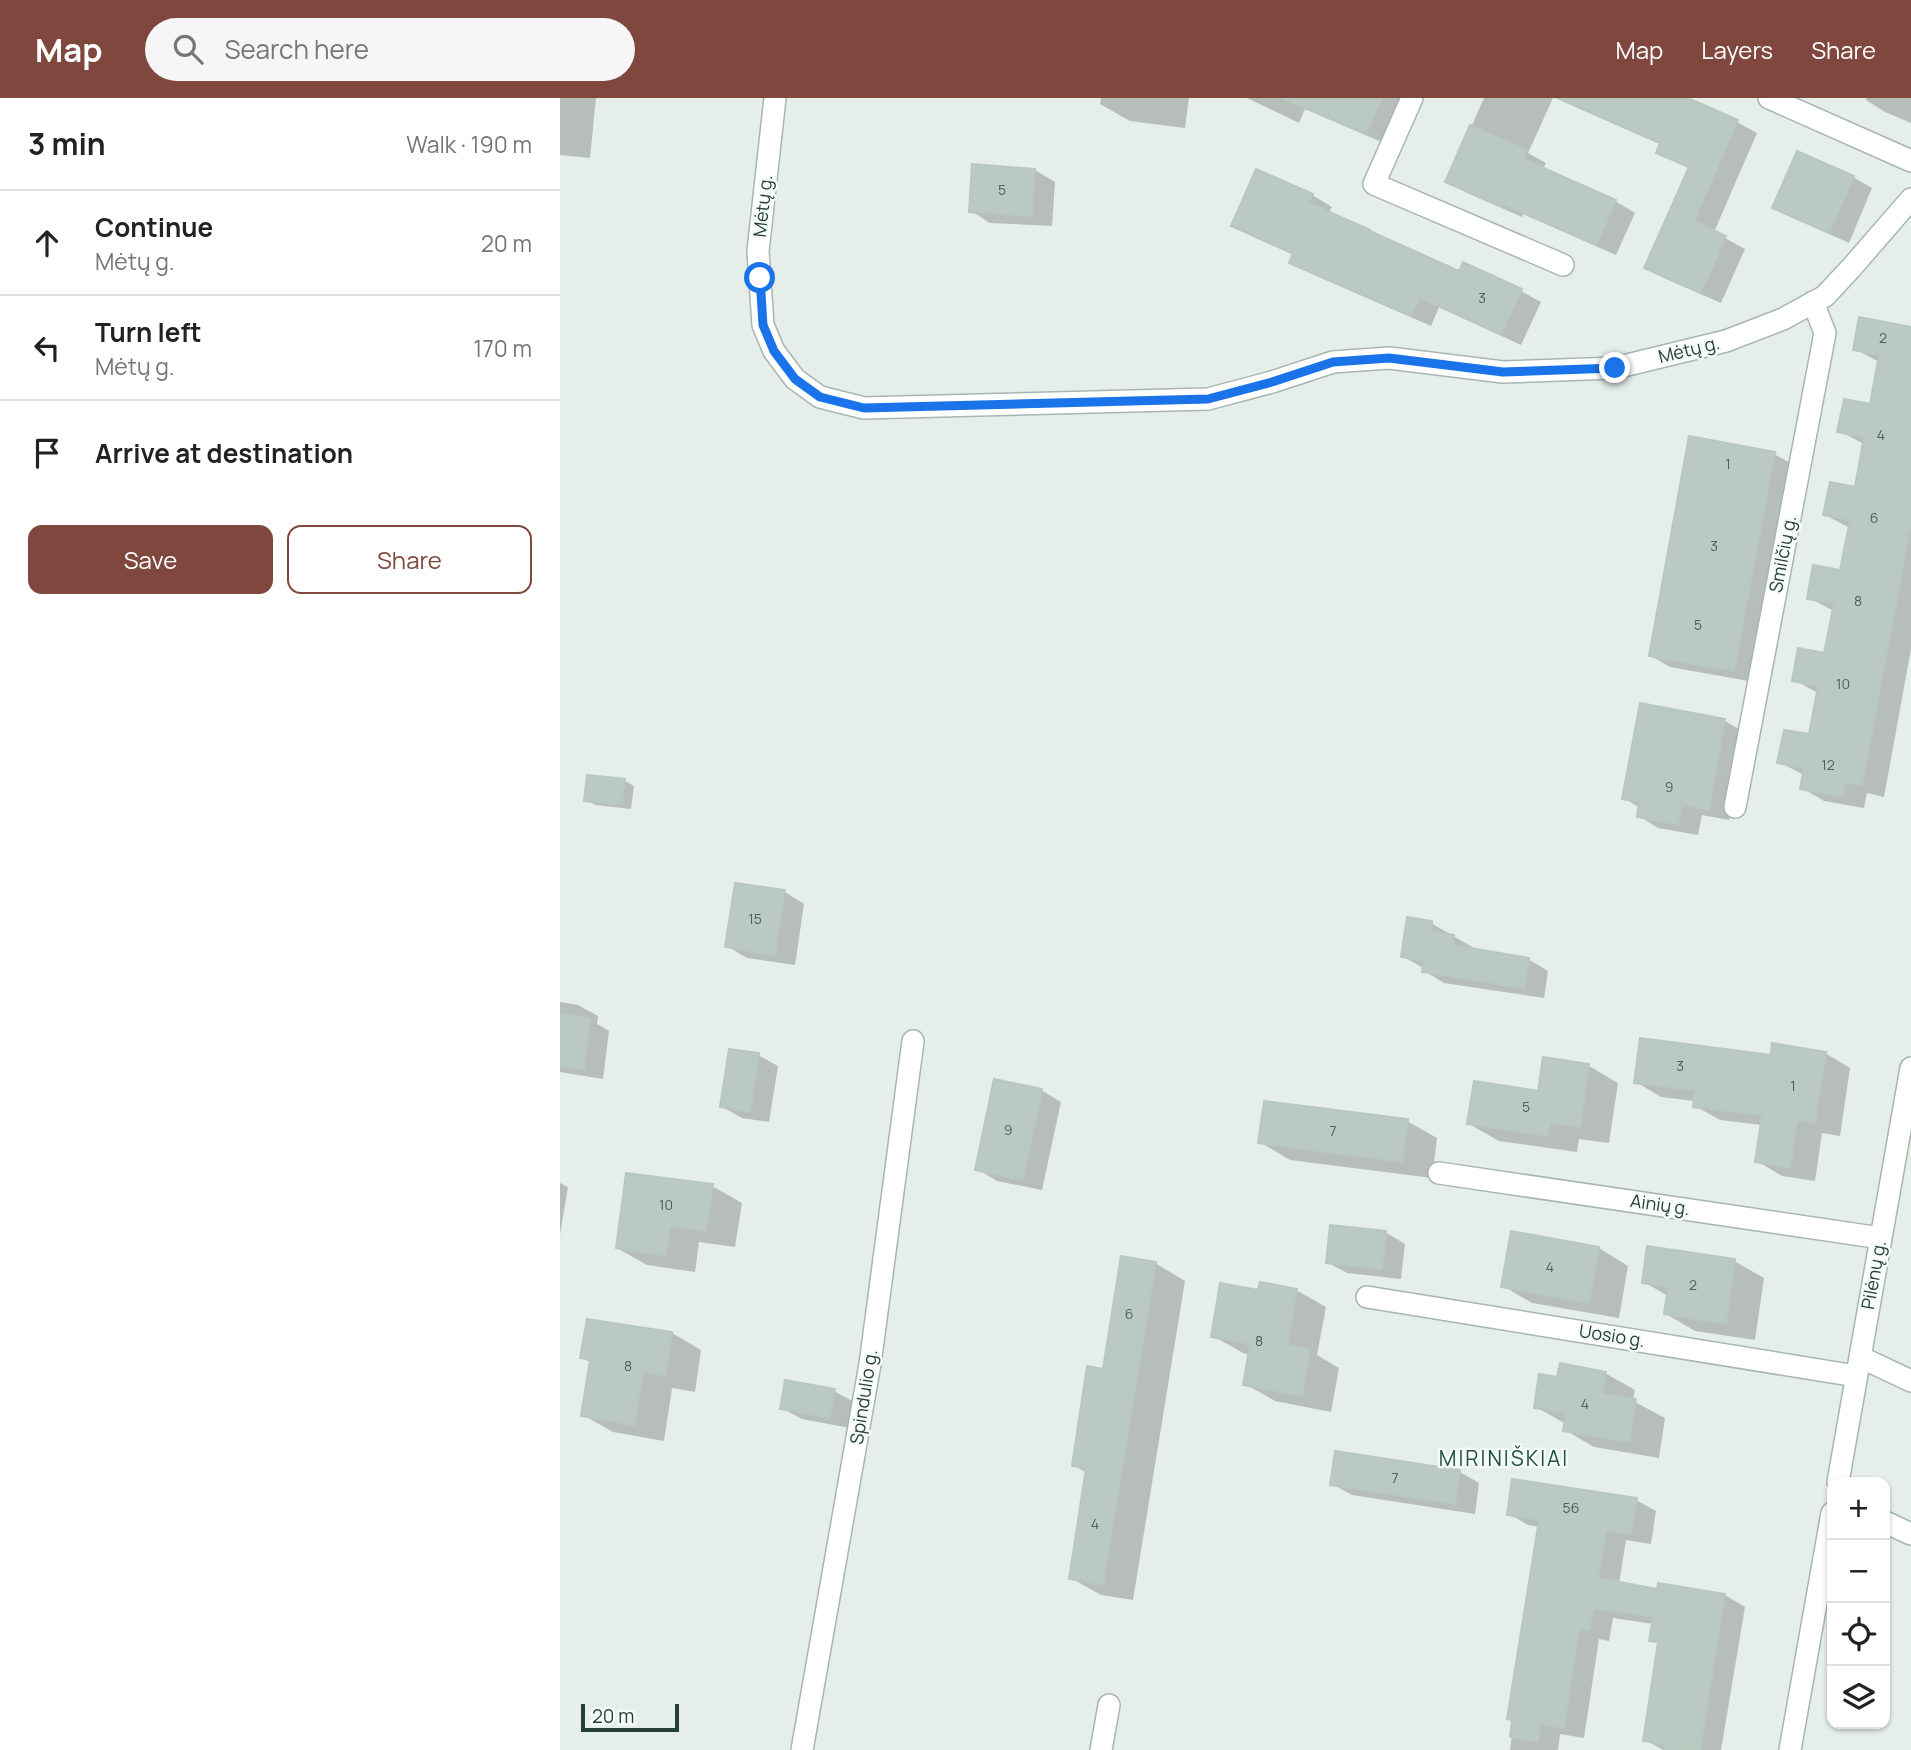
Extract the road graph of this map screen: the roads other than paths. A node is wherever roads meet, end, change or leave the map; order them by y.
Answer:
1 (775, 98) edge
2 (1412, 98) edge
3 (1769, 98) edge
4 (1911, 161) edge
5 (1911, 199) edge
6 (1563, 265) dead end
7 (1814, 302) junction
8 (1735, 807) dead end
9 (913, 1041) dead end
10 (1911, 1068) edge
11 (1439, 1172) dead end
12 (1881, 1238) junction
13 (1367, 1297) dead end
14 (1858, 1367) junction
15 (1911, 1381) edge
16 (1839, 1477) edge
17 (1890, 1524) edge
18 (1911, 1534) edge
19 (1827, 1540) edge
20 (1109, 1705) dead end
21 (802, 1750) edge
22 (1101, 1750) edge
23 (1790, 1750) edge

1 - 7 street, Mėtų g.
2 - 6 street
3 - 4 street
5 - 7 street, Mėtų g.
7 - 8 street, Smilčių g.
9 - 21 street, Spindulio g.
10 - 12 street, Pilėnų g.
11 - 12 street, Ainių g.
12 - 14 street, Pilėnų g.
13 - 14 street, Uosio g.
14 - 15 street, Uosio g.
14 - 16 street, Pilėnų g.
17 - 18 street
19 - 23 street
20 - 22 street

